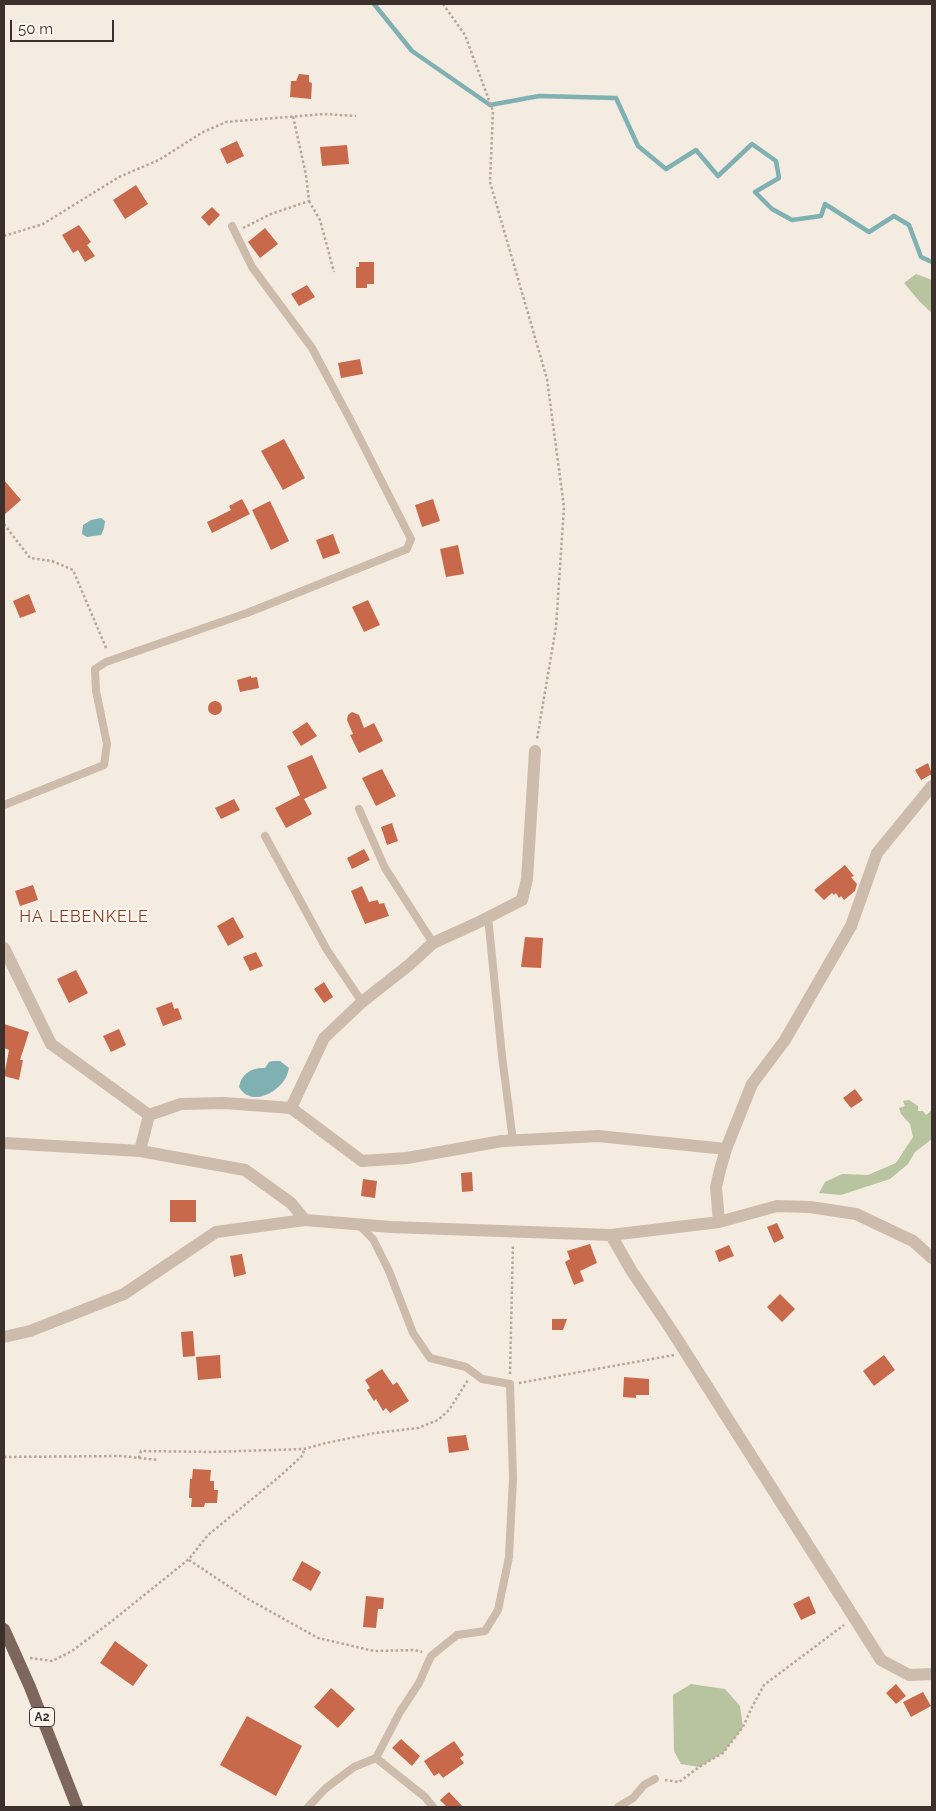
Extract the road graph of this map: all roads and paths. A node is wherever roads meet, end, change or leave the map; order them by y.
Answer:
1 (443, 4) edge
2 (293, 116) junction
3 (356, 116) dead end
4 (309, 201) junction
5 (233, 228) joint
6 (4, 236) edge
7 (334, 272) dead end
8 (4, 524) edge
9 (114, 659) junction
10 (535, 752) joint
11 (932, 786) edge
12 (4, 805) edge
13 (359, 809) dead end
14 (265, 836) dead end
15 (488, 917) junction
16 (433, 943) junction
17 (4, 948) edge
18 (362, 1002) junction
19 (290, 1108) junction
20 (149, 1115) junction
21 (513, 1141) junction
22 (4, 1143) edge
23 (726, 1149) junction
24 (140, 1151) junction
25 (305, 1220) junction
26 (719, 1222) junction
27 (359, 1225) junction
28 (513, 1230) junction
29 (611, 1235) junction
30 (932, 1258) edge
31 (4, 1336) edge
32 (686, 1353) junction
33 (473, 1372) junction
34 (510, 1384) junction
35 (304, 1450) junction
36 (4, 1457) edge
37 (139, 1458) junction
38 (158, 1460) dead end
39 (189, 1560) junction
40 (853, 1618) junction
41 (4, 1629) edge
42 (431, 1656) junction
43 (18, 1659) junction
44 (932, 1674) edge
45 (376, 1758) junction
46 (655, 1780) joint
47 (77, 1807) edge
48 (308, 1807) edge
49 (433, 1807) edge
50 (618, 1807) edge

1 - 10 path
2 - 3 path
2 - 4 path
2 - 6 path
4 - 5 path
4 - 7 path
5 - 9 lane
8 - 9 path
9 - 12 lane
10 - 15 street
11 - 23 street
13 - 16 lane
14 - 18 lane
15 - 16 street
15 - 21 lane
16 - 18 street
17 - 20 street
18 - 19 street
19 - 20 street
19 - 21 street
20 - 24 street
21 - 23 street
22 - 24 street
23 - 26 street
24 - 25 street
25 - 27 street
25 - 31 street
26 - 29 street
26 - 30 street
27 - 28 street
27 - 33 lane
28 - 29 street
28 - 34 path
29 - 32 street
32 - 34 path
32 - 40 street
33 - 34 lane
33 - 35 path
34 - 42 lane
35 - 37 path
35 - 39 path
36 - 37 path
37 - 38 path
39 - 42 path
39 - 43 path
40 - 44 street
40 - 46 path
41 - 43 main road, A2
42 - 45 lane
43 - 47 main road, A2
45 - 48 lane
45 - 49 lane
46 - 50 lane

